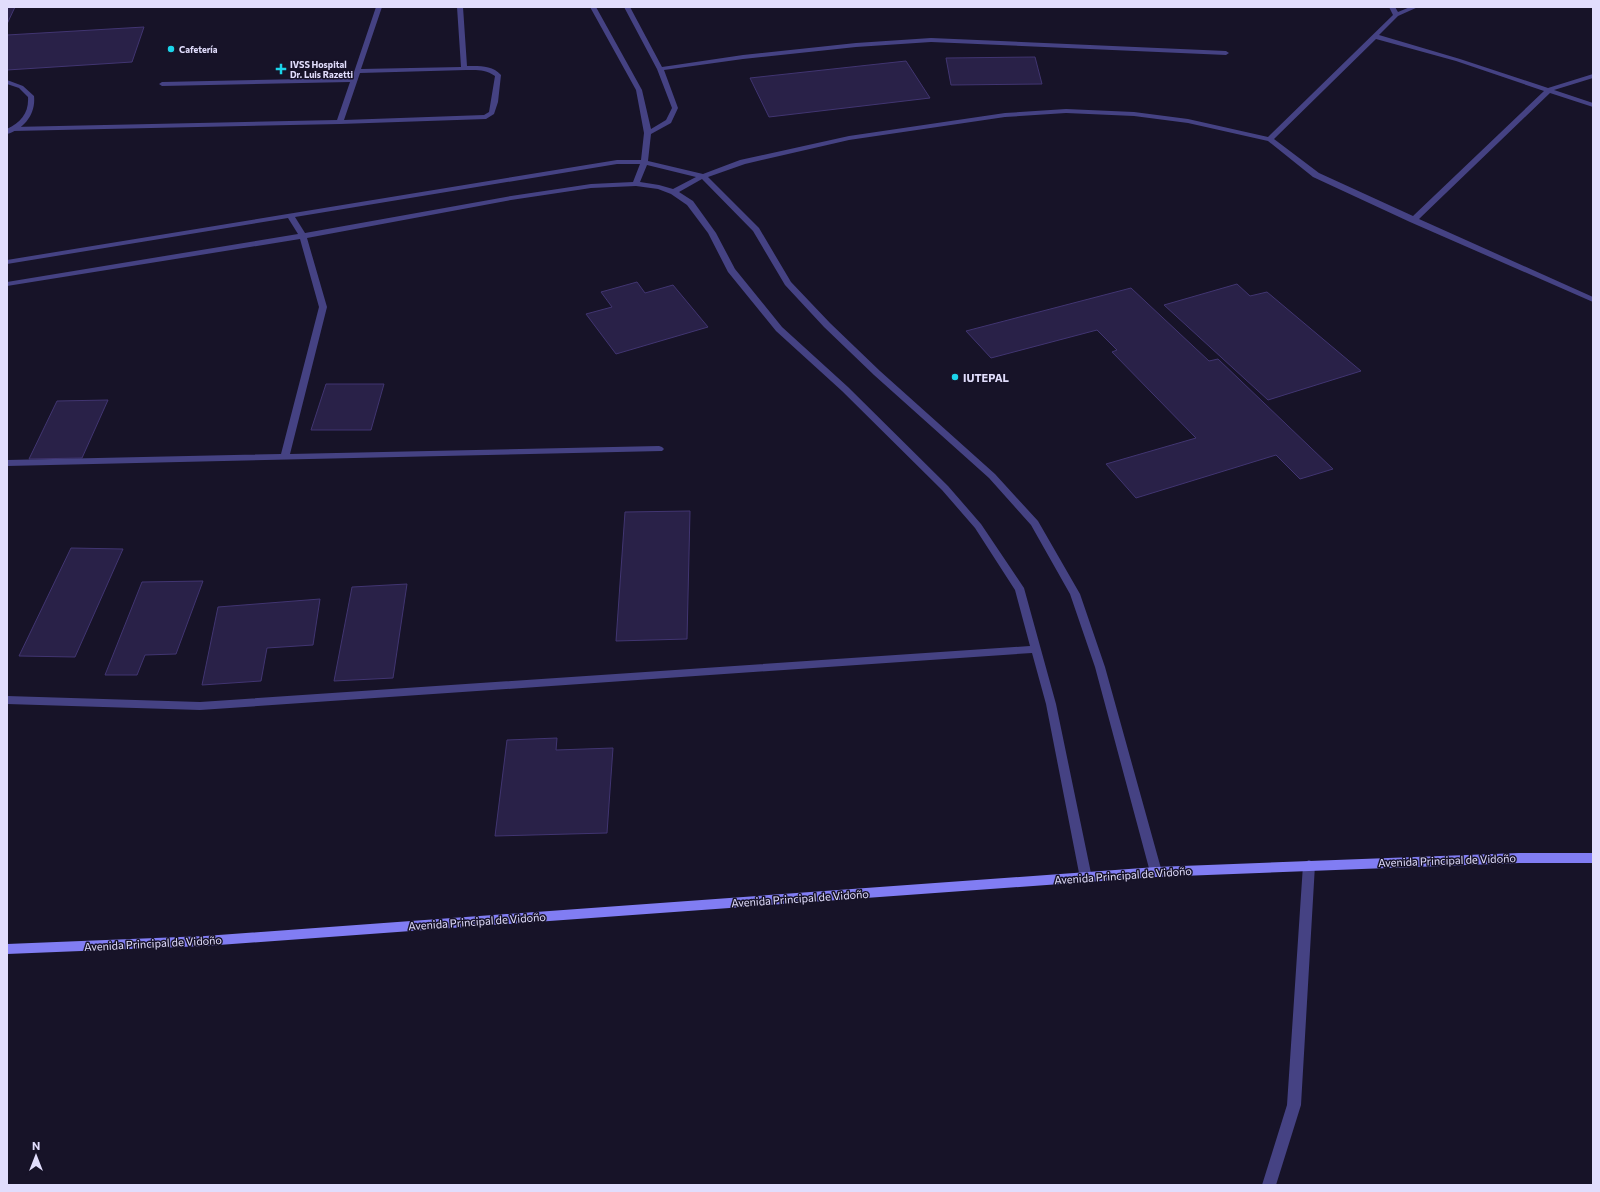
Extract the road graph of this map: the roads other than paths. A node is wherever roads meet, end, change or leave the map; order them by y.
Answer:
1 (379, 7) edge
2 (460, 7) edge
3 (592, 7) edge
4 (627, 7) edge
5 (1392, 7) edge
6 (1415, 7) edge
7 (1396, 15) junction
8 (1374, 36) junction
9 (1226, 53) dead end
10 (464, 69) junction
11 (660, 69) junction
12 (358, 71) junction
13 (1593, 76) edge
14 (355, 80) junction
15 (7, 82) edge
16 (162, 84) dead end
17 (1550, 89) junction
18 (1593, 104) edge
19 (340, 122) junction
20 (10, 131) edge
21 (648, 133) junction
22 (1270, 139) junction
23 (644, 162) junction
24 (703, 176) junction
25 (636, 184) junction
26 (674, 192) junction
27 (290, 215) junction
28 (1413, 220) junction
29 (303, 236) junction
30 (7, 262) edge
31 (7, 284) edge
32 (1593, 300) edge
33 (659, 449) dead end
34 (285, 457) junction
35 (7, 463) edge
36 (1036, 649) junction
37 (7, 700) edge
38 (1593, 858) edge
39 (1309, 866) junction
40 (1156, 872) junction
41 (1086, 878) junction
42 (7, 949) edge
43 (1268, 1185) edge

1 - 12 street
2 - 10 street
3 - 21 street
4 - 11 street
5 - 7 street
6 - 7 street
7 - 8 street
8 - 17 street
8 - 22 street
9 - 11 street
10 - 12 street
10 - 19 street
11 - 21 street
12 - 14 street
13 - 17 street
14 - 16 street
14 - 19 street
15 - 20 street
17 - 18 street
17 - 28 street
19 - 20 street
21 - 23 street
22 - 24 street
22 - 28 street
23 - 24 street
23 - 25 street
23 - 27 street
24 - 26 street
24 - 40 street
25 - 26 street
25 - 29 street
26 - 36 street
27 - 29 street
27 - 30 street
28 - 32 street
29 - 31 street
29 - 34 street
33 - 34 street
34 - 35 street
36 - 37 street
36 - 41 street
38 - 39 main road, Avenida Principal de Vidoño
39 - 40 main road, Avenida Principal de Vidoño
39 - 43 street
40 - 41 main road, Avenida Principal de Vidoño
41 - 42 main road, Avenida Principal de Vidoño

